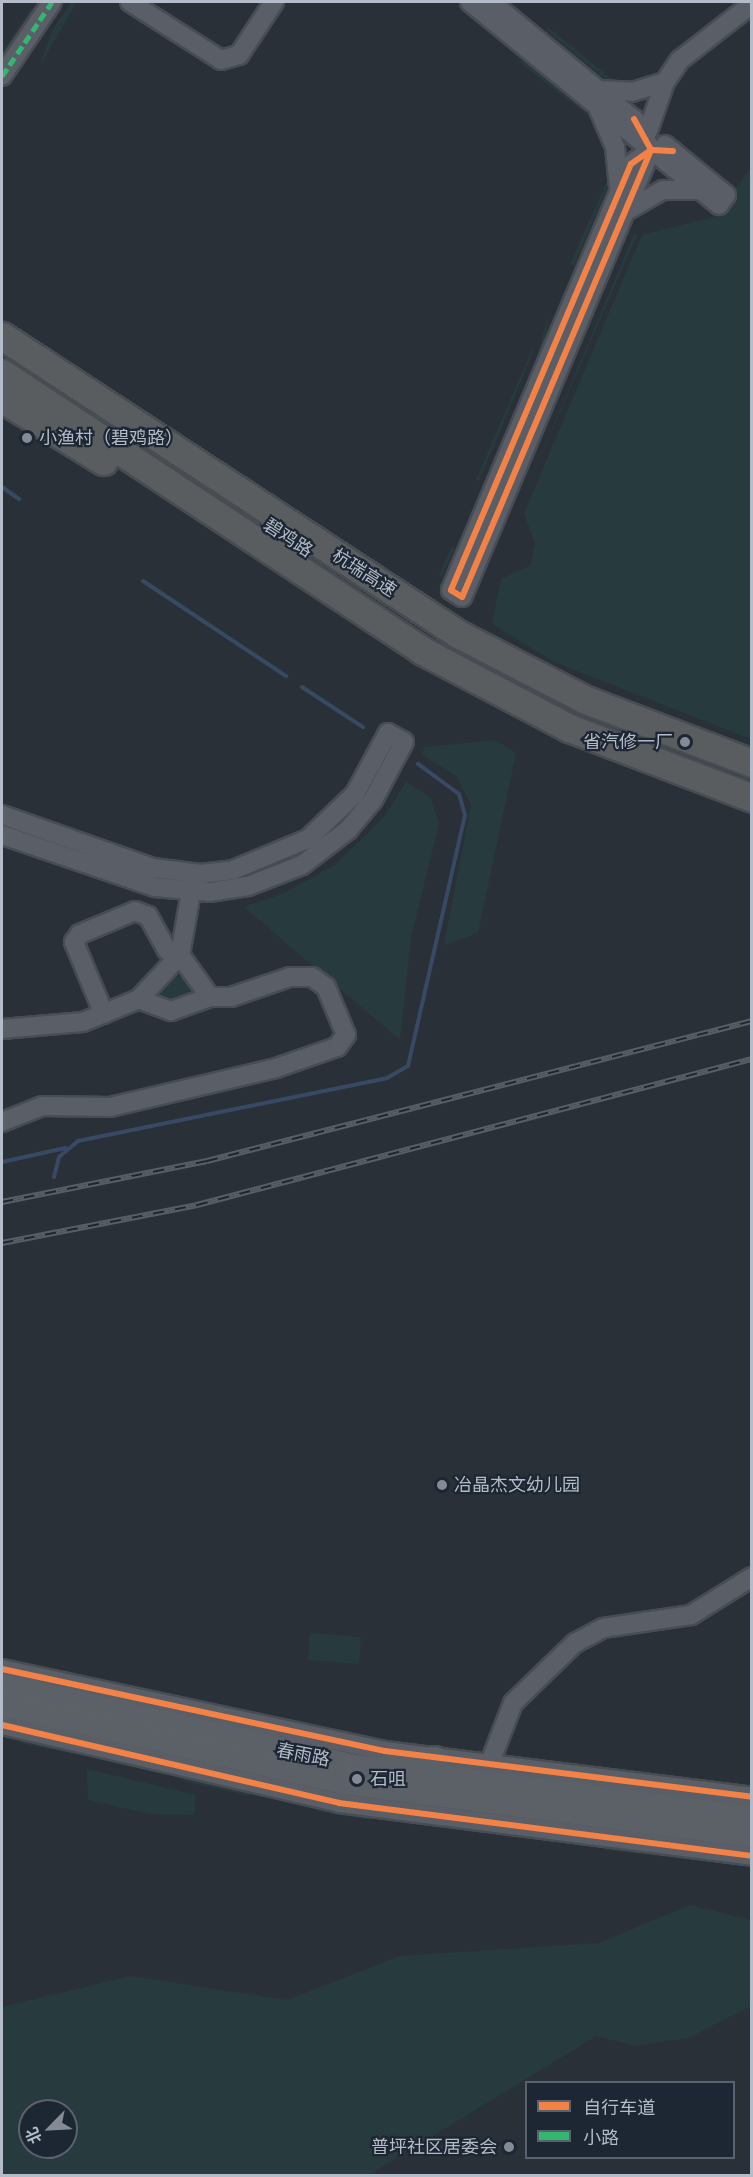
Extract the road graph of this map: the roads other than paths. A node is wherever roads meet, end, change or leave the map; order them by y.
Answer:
1 (52, 2) edge
2 (130, 2) edge
3 (470, 2) edge
4 (491, 2) edge
5 (752, 4) edge
6 (265, 5) edge
7 (2, 76) edge
8 (665, 82) junction
9 (598, 98) junction
10 (634, 119) junction
11 (648, 131) junction
12 (651, 150) junction
13 (673, 151) junction
14 (702, 192) junction
15 (622, 203) junction
16 (2, 336) edge
17 (2, 349) edge
18 (2, 373) edge
19 (2, 390) edge
20 (2, 399) edge
21 (180, 509) junction
22 (752, 763) edge
23 (752, 774) edge
24 (752, 798) edge
25 (752, 810) edge
26 (2, 815) edge
27 (2, 835) edge
28 (191, 892) junction
29 (180, 955) junction
30 (210, 997) junction
31 (139, 999) junction
32 (104, 1014) junction
33 (2, 1029) edge
34 (2, 1122) edge
35 (752, 1577) edge
36 (2, 1670) edge
37 (2, 1685) edge
38 (2, 1705) edge
39 (2, 1725) edge
40 (436, 1758) junction
41 (489, 1765) junction
42 (356, 1766) junction
43 (752, 1797) edge
44 (752, 1816) edge
45 (752, 1836) edge
46 (752, 1856) edge

1 - 7 street
2 - 6 street
3 - 9 street
4 - 9 street
5 - 8 street
8 - 9 street
8 - 11 street
9 - 10 street
9 - 12 street
9 - 15 street
10 - 11 street
10 - 12 street
11 - 13 street
12 - 13 street
12 - 14 street
12 - 15 street
13 - 14 street
14 - 15 street
15 - 15 street
16 - 22 highway, 杭瑞高速
17 - 23 highway, 碧鸡路
18 - 24 highway, 碧鸡路
19 - 21 highway
20 - 21 highway
21 - 25 highway
26 - 28 street
27 - 28 street
28 - 29 street
29 - 30 street
29 - 31 street
29 - 32 street
30 - 31 street
30 - 34 street
31 - 32 street
32 - 33 street
35 - 41 street
36 - 40 street
37 - 42 main road, 春雨路
38 - 45 main road, 春雨路
39 - 46 street
40 - 41 street
40 - 42 main road
41 - 43 street
42 - 44 main road, 春雨路

